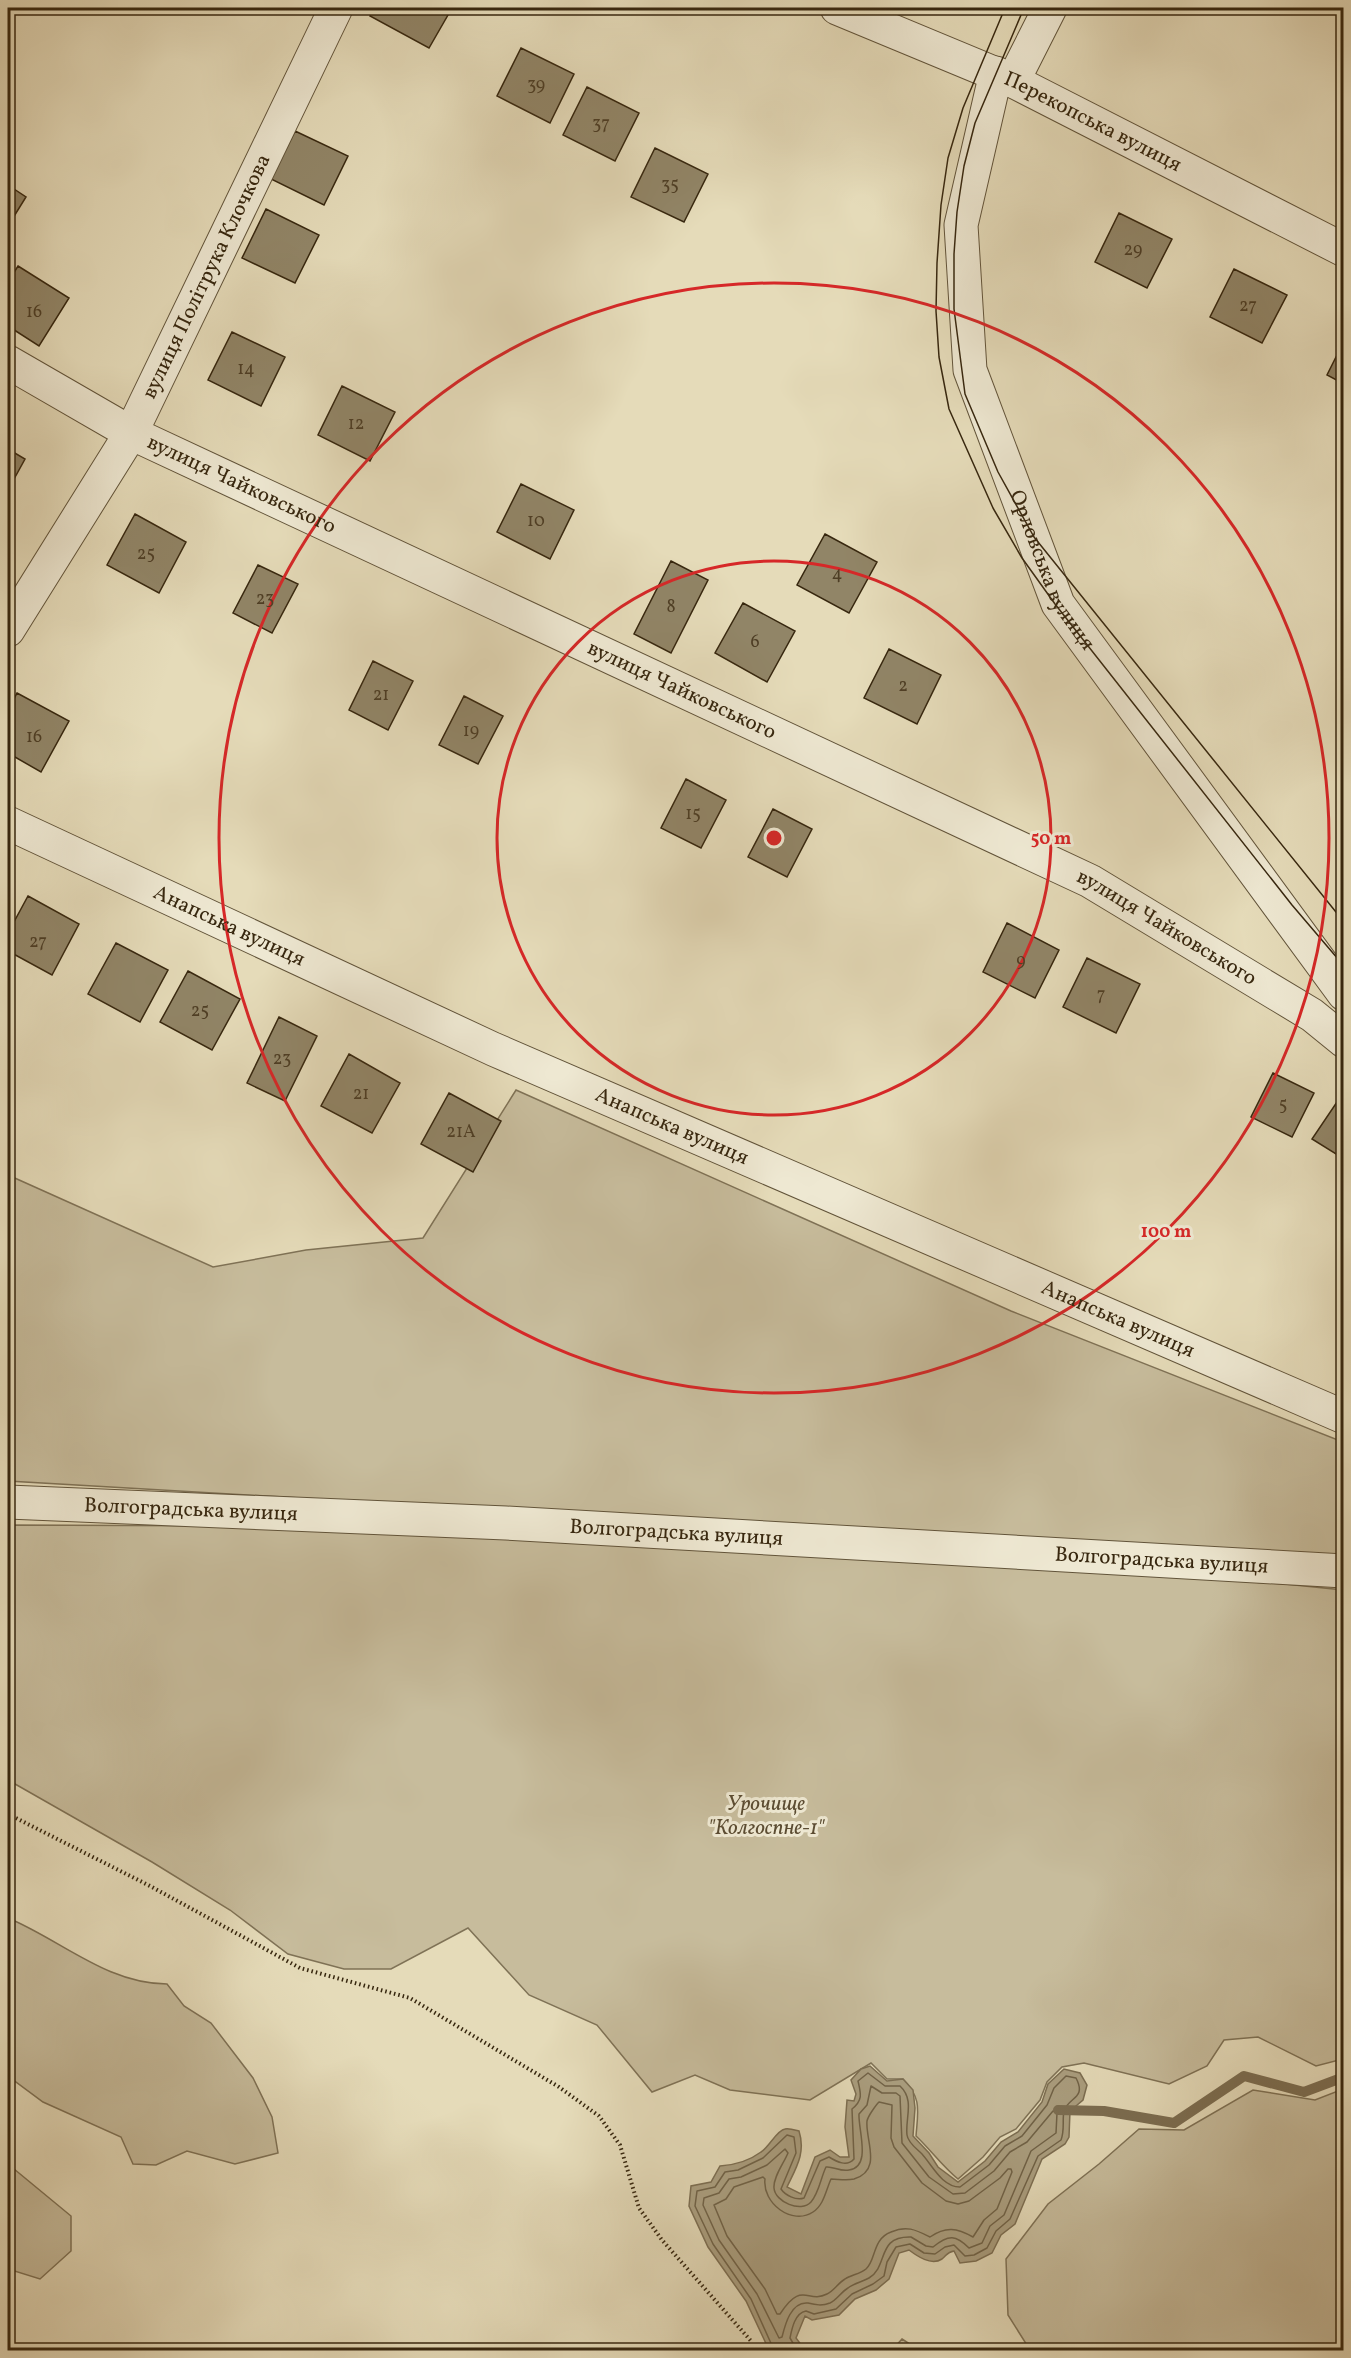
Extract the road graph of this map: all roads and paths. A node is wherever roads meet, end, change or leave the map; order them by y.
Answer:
1 (336, 8) edge
2 (837, 8) edge
3 (1050, 8) edge
4 (1004, 77) junction
5 (1344, 250) edge
6 (8, 362) edge
7 (131, 433) junction
8 (8, 630) edge
9 (8, 823) edge
10 (1344, 994) edge
11 (1344, 1041) edge
12 (1344, 1417) edge
13 (8, 1502) edge
14 (1344, 1571) edge
15 (8, 1814) edge
16 (751, 2342) dead end

1 - 7 street, вулиця Політрука Клочкова
2 - 4 street, Перекопська вулиця
3 - 4 street, Орловська вулиця
4 - 5 street, Перекопська вулиця
4 - 10 street, Орловська вулиця
6 - 7 street, вулиця Чайковського
7 - 8 street, вулиця Політрука Клочкова
7 - 11 street, вулиця Чайковського
9 - 12 street, Анапська вулиця
13 - 14 street, Волгоградська вулиця
15 - 16 path

